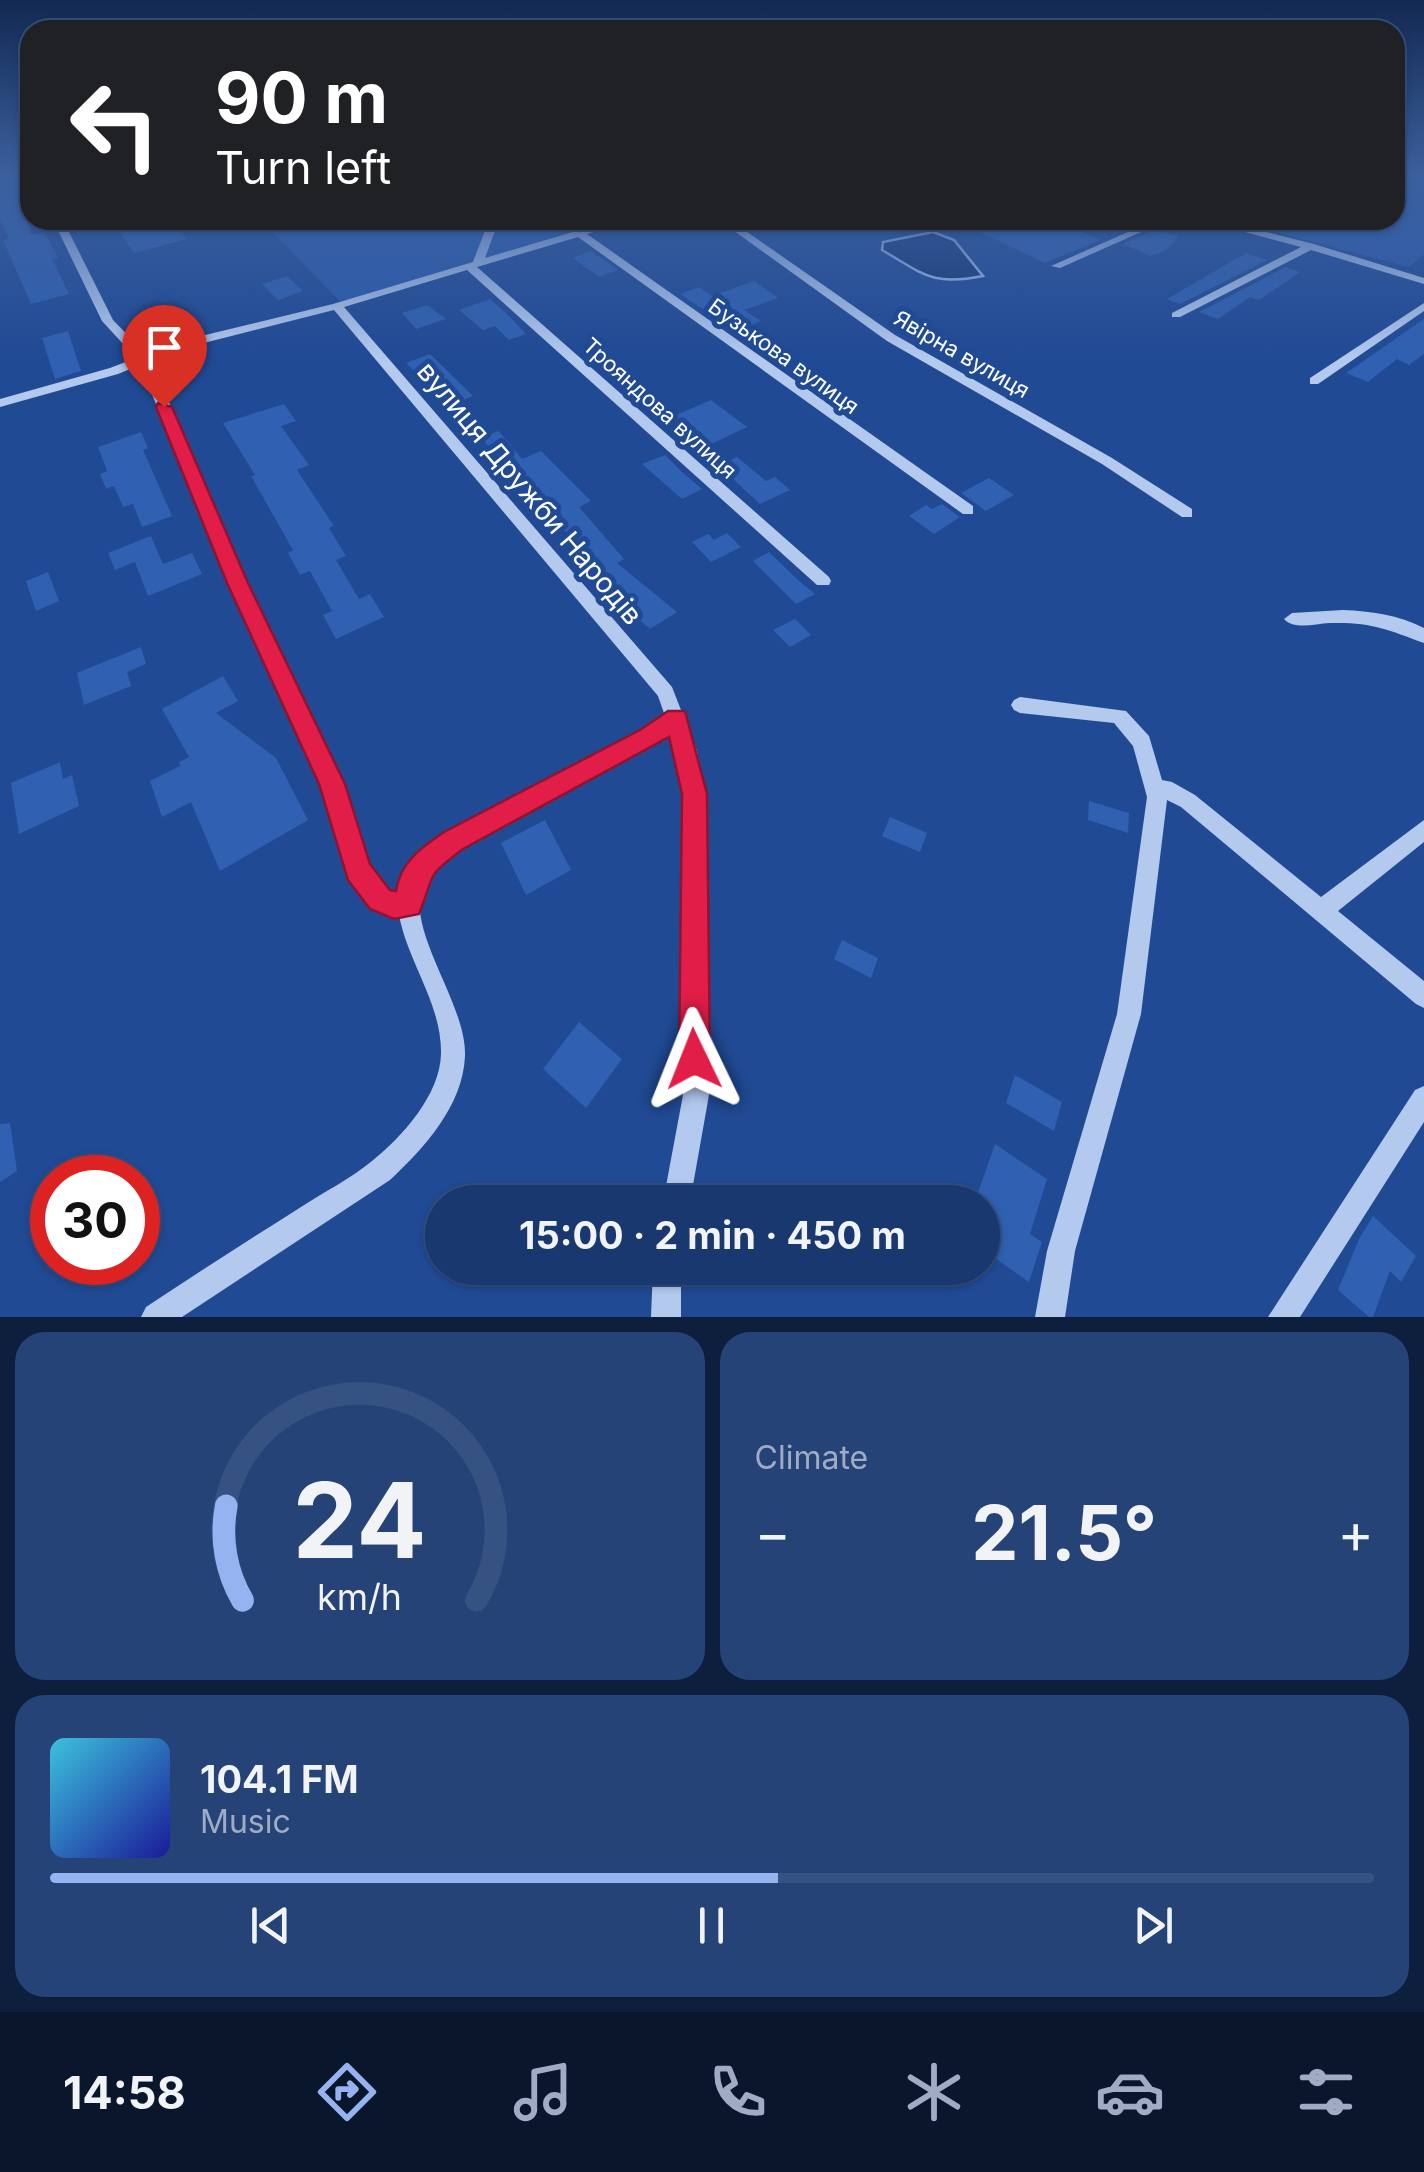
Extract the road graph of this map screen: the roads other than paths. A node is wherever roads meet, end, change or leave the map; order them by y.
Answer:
1 (66, 235) edge
2 (487, 235) edge
3 (568, 235) edge
4 (584, 235) edge
5 (746, 235) edge
6 (1127, 235) edge
7 (1267, 235) edge
8 (1310, 246) junction
9 (473, 265) junction
10 (1056, 266) dead end
11 (1424, 282) edge
12 (338, 306) junction
13 (1424, 306) edge
14 (1176, 315) dead end
15 (144, 360) junction
16 (1314, 381) dead end
17 (0, 403) edge
18 (968, 510) dead end
19 (1187, 513) dead end
20 (823, 582) dead end
21 (1292, 619) dead end
22 (1424, 636) edge
23 (1020, 705) dead end
24 (676, 718) junction
25 (1157, 797) junction
26 (1424, 829) edge
27 (408, 904) junction
28 (1321, 911) junction
29 (1424, 996) edge
30 (1424, 1099) edge
31 (680, 1185) edge
32 (667, 1285) edge
33 (156, 1317) edge
34 (666, 1317) edge
35 (1050, 1317) edge
36 (1282, 1317) edge

1 - 15 street
2 - 9 street
3 - 9 street
4 - 18 street, Бузькова вулиця
5 - 19 street, Явірна вулиця
6 - 10 street
7 - 8 street
8 - 11 street
8 - 14 street
9 - 12 street
9 - 20 street, Трояндова вулиця
12 - 15 street
12 - 24 street, вулиця Дружби Народів
13 - 16 street
15 - 17 street
15 - 27 street
21 - 22 street
23 - 25 street
24 - 27 street
24 - 31 street, вулиця Дружби Народів
25 - 28 street
25 - 35 street
26 - 28 street
27 - 33 street
28 - 29 street
30 - 36 street
32 - 34 street

